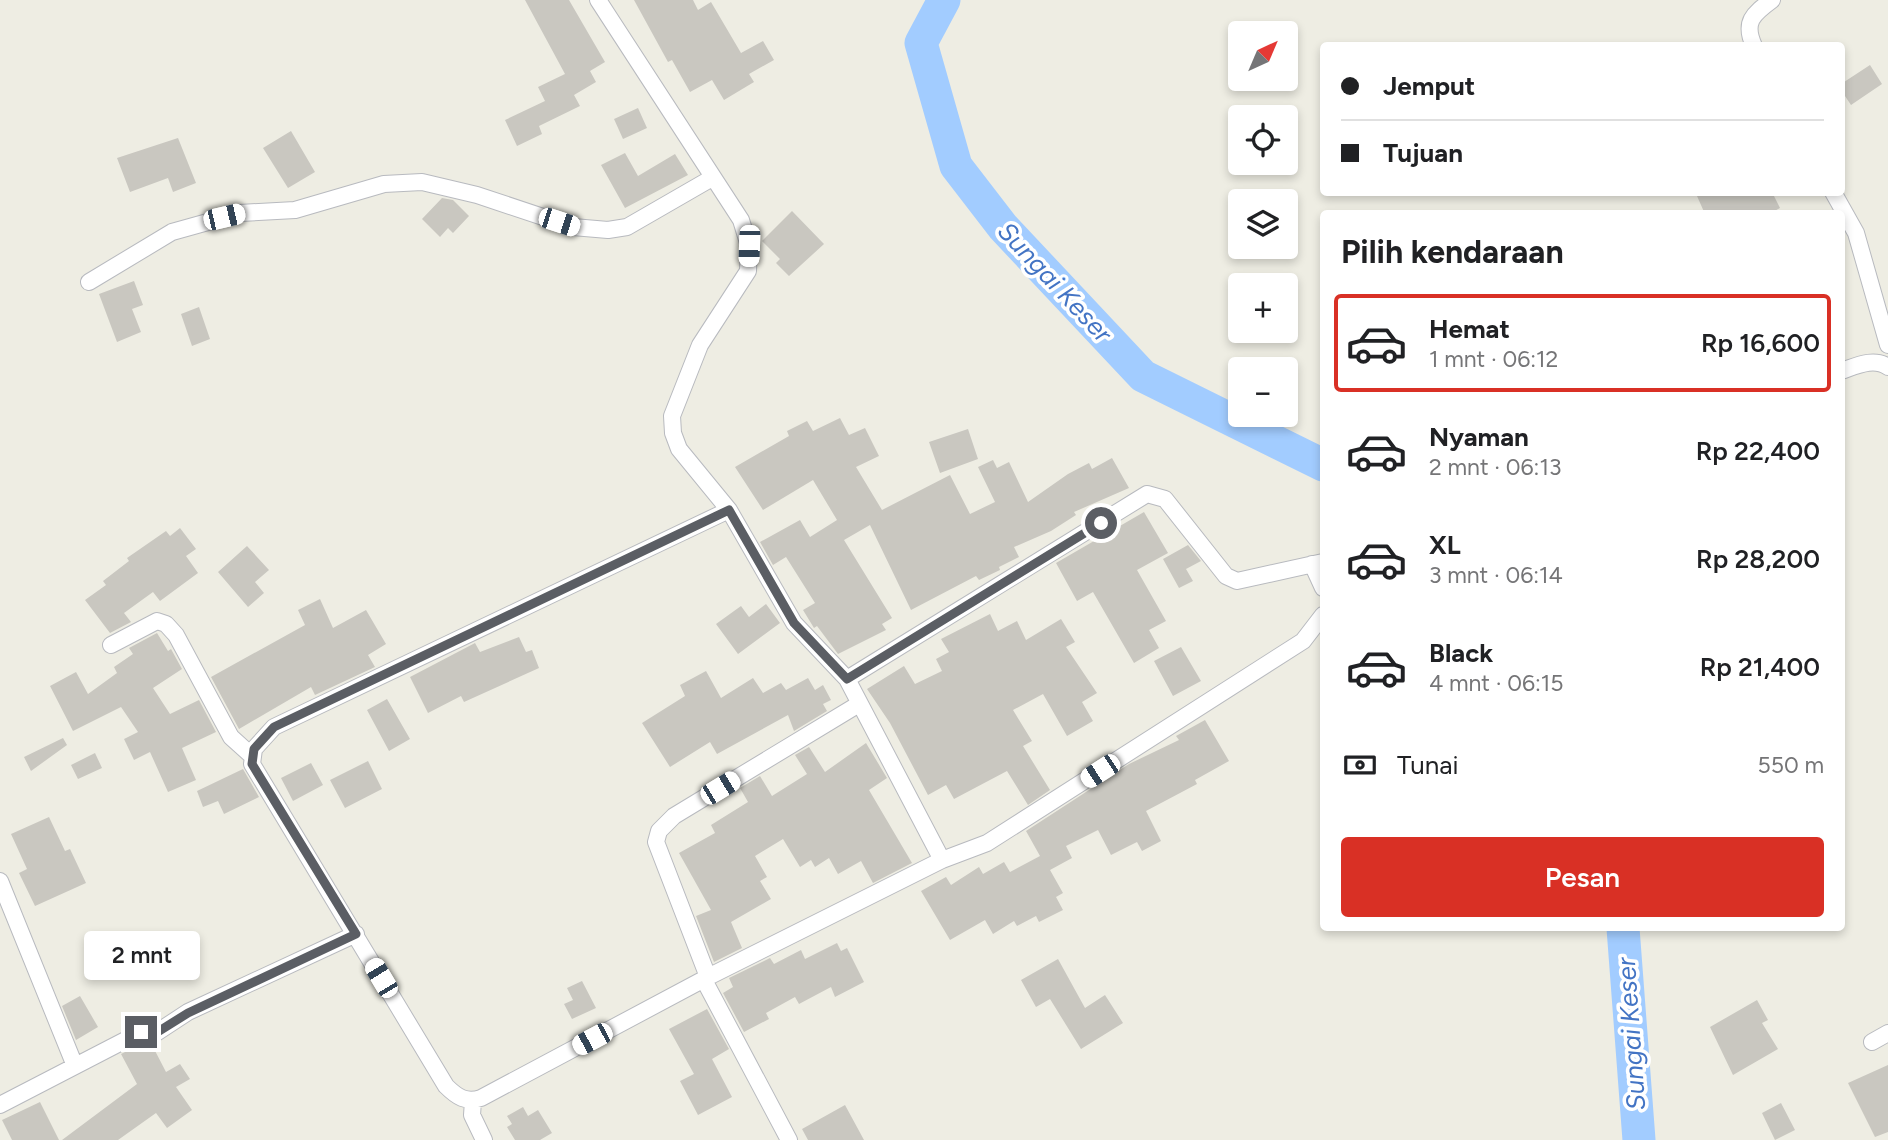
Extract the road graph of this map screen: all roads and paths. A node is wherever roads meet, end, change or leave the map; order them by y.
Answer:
1 (598, 0) edge
2 (1772, 0) edge
3 (1752, 42) edge
4 (712, 178) junction
5 (1845, 213) edge
6 (89, 282) dead end
7 (1888, 345) edge
8 (1888, 367) edge
9 (1845, 370) edge
10 (729, 510) junction
11 (1318, 563) edge
12 (1320, 619) edge
13 (111, 645) dead end
14 (847, 679) junction
15 (859, 704) junction
16 (251, 755) junction
17 (943, 860) junction
18 (0, 880) edge
19 (356, 934) junction
20 (706, 979) junction
21 (1888, 1033) edge
22 (1872, 1042) dead end
23 (75, 1066) junction
24 (473, 1101) junction
25 (0, 1105) edge
26 (484, 1140) edge
27 (789, 1140) edge

1 - 4 street
2 - 3 street
4 - 6 street
4 - 10 street
5 - 7 street
8 - 9 street
10 - 14 street
10 - 16 street
11 - 14 street
12 - 17 street
13 - 16 street
14 - 15 street
15 - 17 street
15 - 20 street
16 - 19 street
17 - 20 street
18 - 23 street
19 - 23 street
19 - 24 street
20 - 24 street
20 - 27 street
21 - 22 street
23 - 25 street
24 - 26 street

